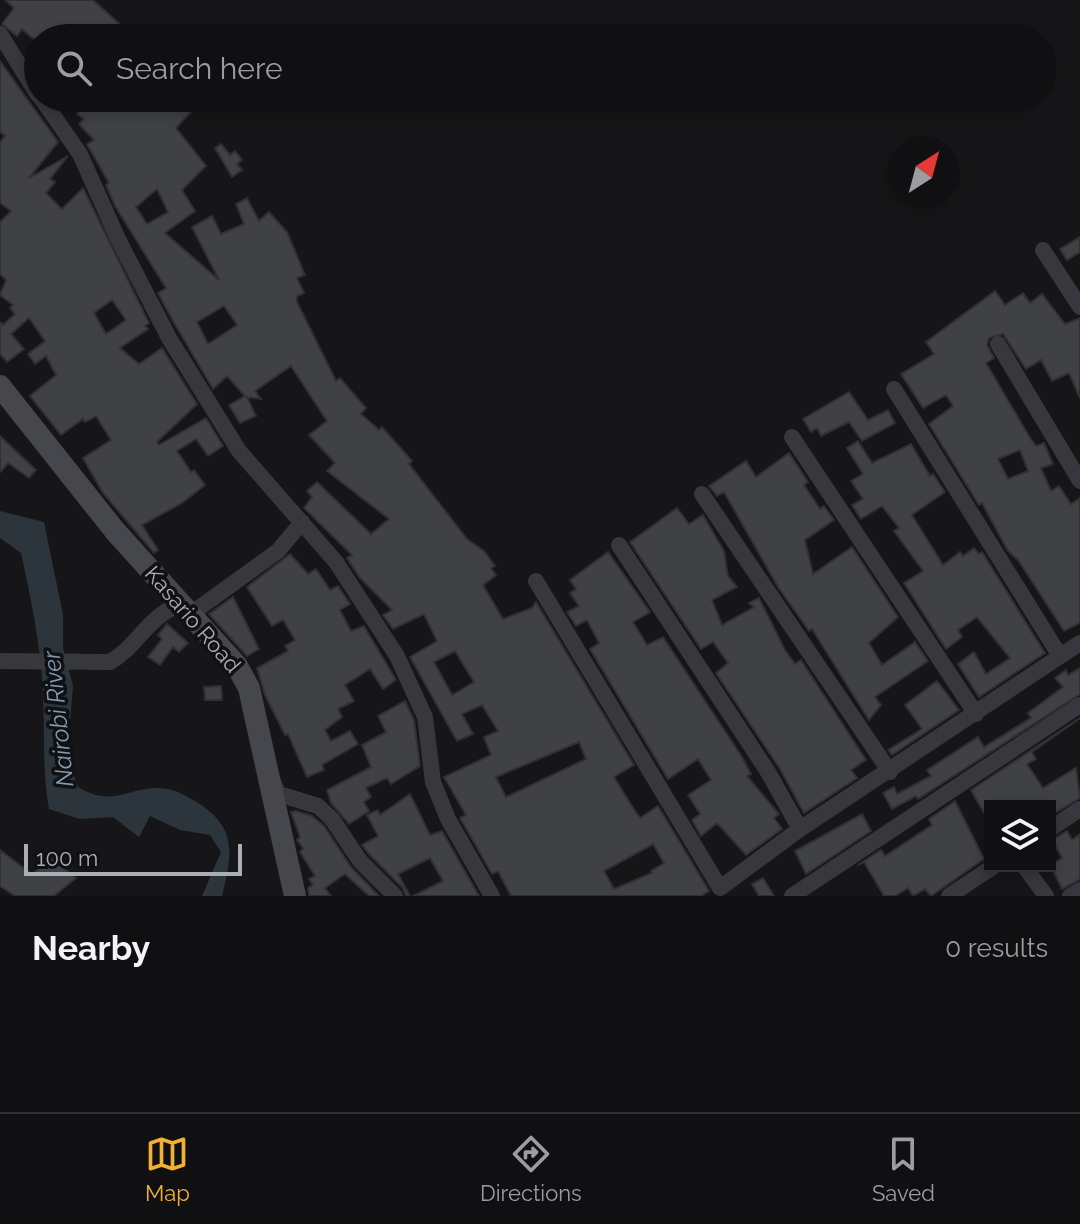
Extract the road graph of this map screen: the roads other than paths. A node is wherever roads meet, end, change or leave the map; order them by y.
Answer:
1 (0, 34) edge
2 (24, 72) edge
3 (50, 112) edge
4 (1043, 250) dead end
5 (1080, 307) edge
6 (998, 344) dead end
7 (0, 386) edge
8 (894, 389) dead end
9 (792, 437) dead end
10 (1080, 481) edge
11 (702, 494) dead end
12 (302, 522) junction
13 (619, 545) dead end
14 (536, 581) dead end
15 (186, 608) junction
16 (1080, 643) edge
17 (1060, 656) junction
18 (1, 661) edge
19 (1080, 705) edge
20 (976, 714) junction
21 (890, 772) junction
22 (268, 774) junction
23 (1080, 809) edge
24 (1056, 825) edge
25 (800, 829) junction
26 (985, 872) edge
27 (1028, 872) edge
28 (1080, 890) edge
29 (295, 896) edge
30 (395, 896) edge
31 (492, 896) edge
32 (792, 896) edge
33 (949, 896) edge
34 (1046, 896) edge
35 (1070, 896) edge

1 - 2 street
3 - 12 street
4 - 5 street
6 - 10 street
7 - 15 street, Kasario Road
8 - 17 street
9 - 20 street
11 - 21 street
12 - 15 street
12 - 31 street
13 - 25 street
14 - 25 street
15 - 18 street
15 - 22 street, Kasario Road
16 - 17 street
17 - 20 street
19 - 32 street
20 - 21 street
21 - 25 street
22 - 29 street, Kasario Road
22 - 30 street
23 - 24 street
26 - 33 street
27 - 34 street
28 - 35 street

